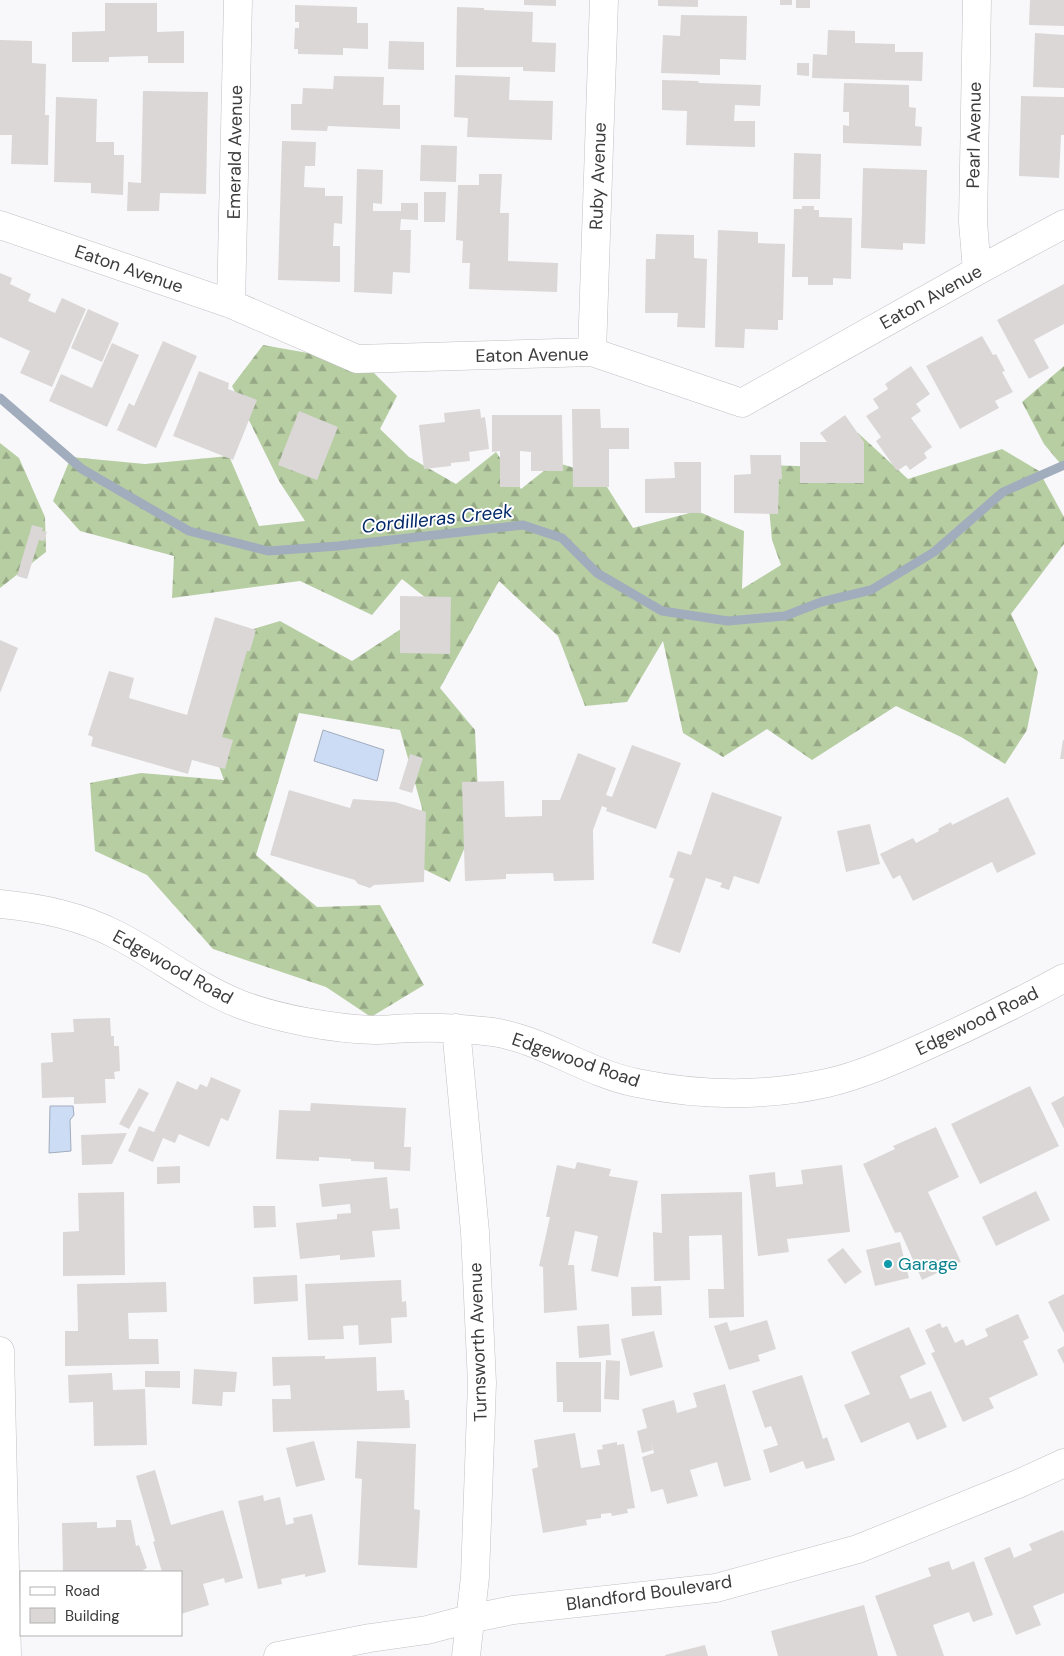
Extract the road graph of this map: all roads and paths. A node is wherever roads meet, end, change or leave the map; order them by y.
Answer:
1 (238, 0) edge
2 (604, 0) edge
3 (977, 0) edge
4 (1064, 224) edge
5 (0, 225) edge
6 (977, 271) junction
7 (231, 304) junction
8 (592, 352) junction
9 (0, 904) edge
10 (1064, 978) edge
11 (456, 1028) junction
12 (0, 1351) edge
13 (1064, 1463) edge
14 (469, 1619) junction
15 (7, 1656) edge
16 (278, 1656) edge
17 (466, 1656) edge

1 - 7 street, Emerald Avenue
2 - 8 street, Ruby Avenue
3 - 6 street, Pearl Avenue
4 - 6 street, Eaton Avenue
5 - 7 street, Eaton Avenue
6 - 8 street, Eaton Avenue
7 - 8 street, Eaton Avenue
9 - 11 street, Edgewood Road
10 - 11 street, Edgewood Road
11 - 14 street, Turnsworth Avenue
12 - 15 street
13 - 14 street, Blandford Boulevard
14 - 16 street, Blandford Boulevard
14 - 17 street, Turnsworth Avenue

